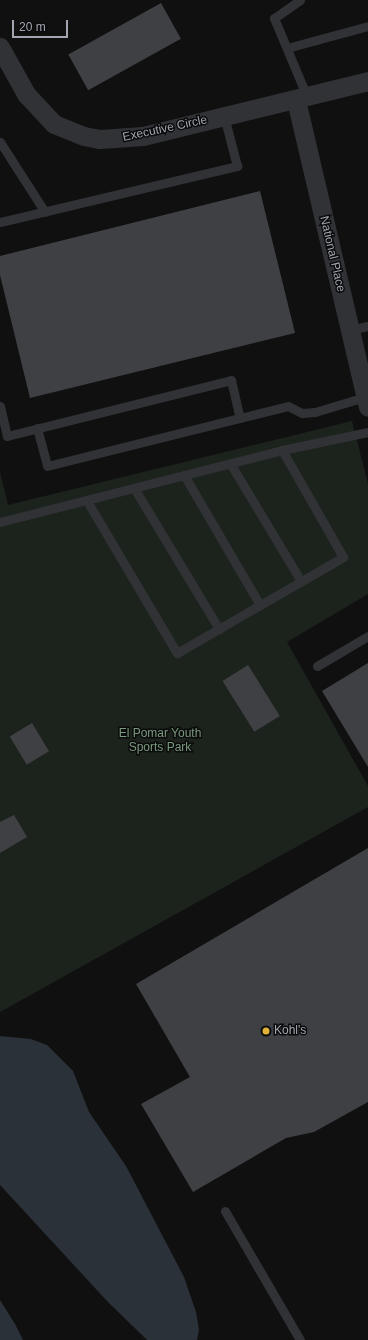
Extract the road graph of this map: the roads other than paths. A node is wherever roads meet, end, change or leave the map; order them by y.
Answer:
1 (300, 0) edge
2 (368, 26) edge
3 (0, 47) edge
4 (287, 48) junction
5 (368, 81) edge
6 (302, 98) junction
7 (224, 116) junction
8 (0, 142) edge
9 (45, 212) junction
10 (0, 222) edge
11 (359, 328) edge
12 (367, 402) edge
13 (0, 406) edge
14 (240, 418) junction
15 (37, 428) junction
16 (368, 432) edge
17 (282, 450) junction
18 (230, 463) junction
19 (184, 475) junction
20 (134, 488) junction
21 (87, 501) junction
22 (0, 522) edge
23 (301, 582) junction
24 (260, 605) junction
25 (219, 629) junction
26 (368, 636) edge
27 (317, 666) dead end
28 (225, 1211) dead end
29 (300, 1340) edge

1 - 4 lane
2 - 4 lane
3 - 7 street, Executive Circle
4 - 6 lane
5 - 6 street, Executive Circle
6 - 7 street, Executive Circle
6 - 11 street, National Place
7 - 9 lane
8 - 9 lane
9 - 10 lane
11 - 12 street, National Place
12 - 14 lane
13 - 15 lane
14 - 15 lane
14 - 15 lane
16 - 17 lane
17 - 18 lane
17 - 23 lane
18 - 19 lane
18 - 23 lane
19 - 20 lane
19 - 24 lane
20 - 21 lane
20 - 25 lane
21 - 22 lane
21 - 25 lane
23 - 24 lane
24 - 25 lane
26 - 27 lane
28 - 29 lane

